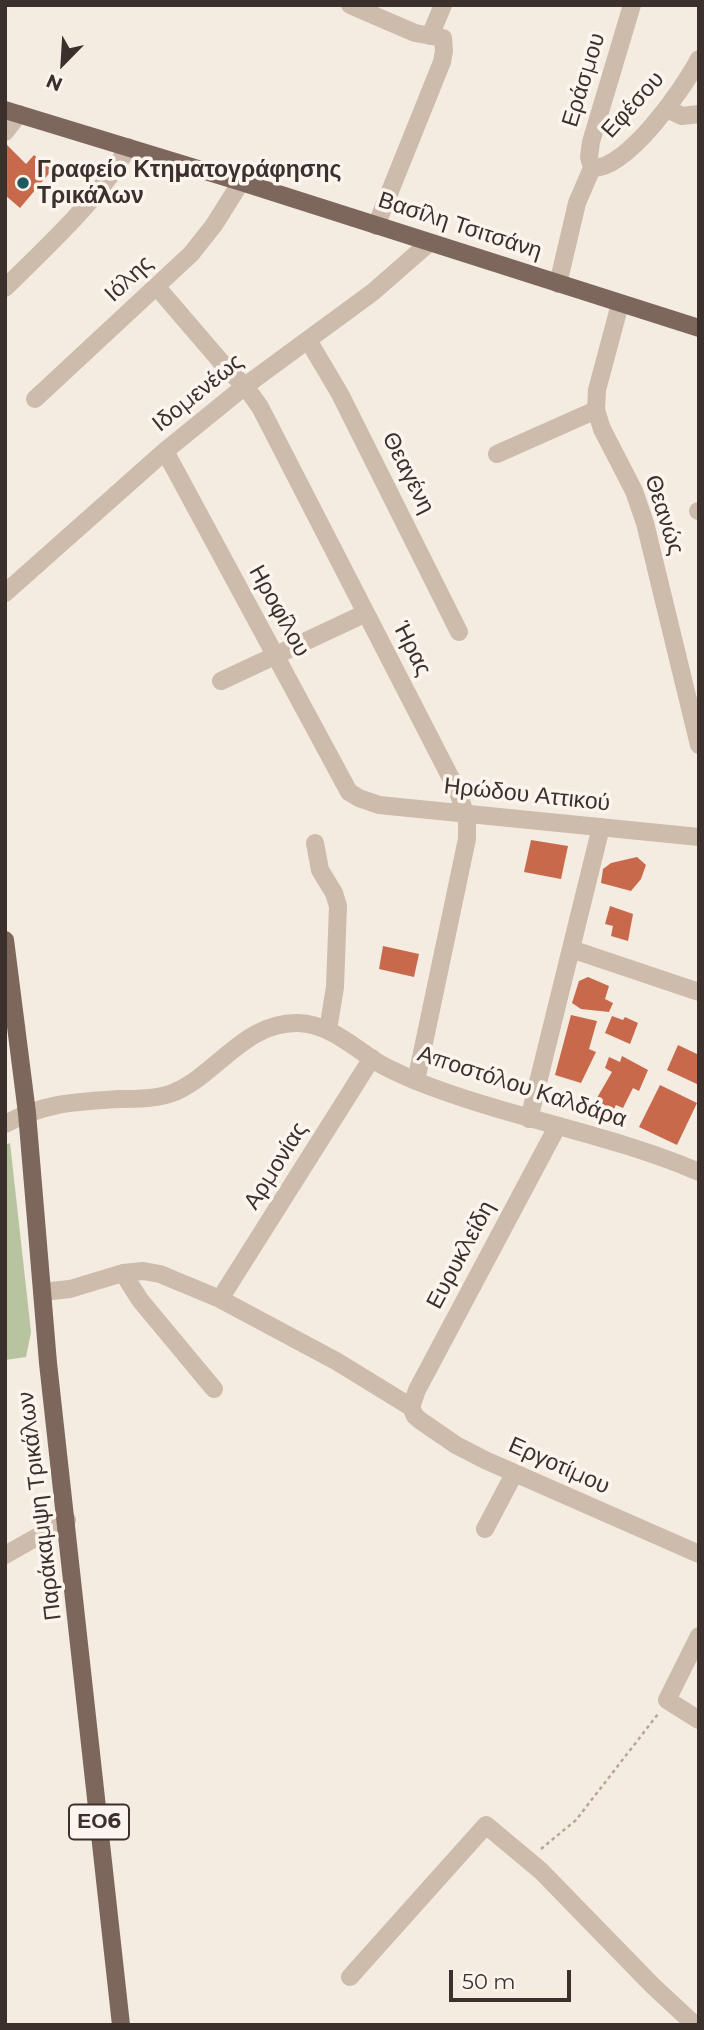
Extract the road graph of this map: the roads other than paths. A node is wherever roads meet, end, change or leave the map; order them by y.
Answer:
1 (350, 5) edge
2 (443, 5) edge
3 (632, 5) edge
4 (436, 37) junction
5 (699, 59) edge
6 (667, 108) junction
7 (12, 112) edge
8 (699, 114) edge
9 (5, 132) edge
10 (128, 147) junction
11 (592, 168) junction
12 (241, 182) junction
13 (376, 226) junction
14 (429, 243) junction
15 (558, 284) junction
16 (156, 286) junction
17 (5, 288) edge
18 (620, 304) junction
19 (699, 328) edge
20 (308, 340) junction
21 (245, 386) junction
22 (35, 399) dead end
23 (596, 410) junction
24 (164, 451) junction
25 (497, 454) dead end
26 (5, 593) edge
27 (366, 613) junction
28 (459, 632) dead end
29 (276, 656) junction
30 (221, 681) dead end
31 (699, 745) edge
32 (352, 794) joint
33 (466, 812) junction
34 (601, 827) junction
35 (699, 836) edge
36 (316, 843) dead end
37 (5, 940) edge
38 (571, 948) junction
39 (699, 992) edge
40 (328, 1030) junction
41 (372, 1058) junction
42 (416, 1081) junction
43 (27, 1113) junction
44 (529, 1119) junction
45 (5, 1124) edge
46 (557, 1127) junction
47 (699, 1172) edge
48 (123, 1273) junction
49 (42, 1292) junction
50 (220, 1299) junction
51 (214, 1389) dead end
52 (411, 1407) junction
53 (514, 1474) junction
54 (66, 1520) junction
55 (485, 1529) dead end
56 (699, 1554) edge
57 (5, 1555) edge
58 (699, 1636) edge
59 (699, 1720) edge
60 (350, 1977) dead end
61 (121, 2025) edge
62 (695, 2025) edge

1 - 4 street
2 - 4 street
3 - 11 street, Εράσμου
4 - 13 street
5 - 6 street, Εφέσου
6 - 8 street
6 - 11 street, Εφέσου
7 - 9 street
7 - 10 main road, Βασίλη Τσιτσάνη
10 - 12 main road, Βασίλη Τσιτσάνη
10 - 17 street
11 - 15 street
12 - 13 main road, Βασίλη Τσιτσάνη
12 - 16 street, Ιόλης
13 - 14 main road, Βασίλη Τσιτσάνη
14 - 15 main road, Βασίλη Τσιτσάνη
14 - 20 street, Ιδομενέως
15 - 18 main road, Βασίλη Τσιτσάνη
16 - 21 street, Ήρας
16 - 22 street, Ιόλης
18 - 19 main road, Βασίλη Τσιτσάνη
18 - 23 street, Θεανώς
20 - 21 street, Ιδομενέως
20 - 28 street, Θεαγένη
21 - 24 street, Ιδομενέως
21 - 27 street, Ήρας
23 - 25 street
23 - 31 street, Θεανώς
24 - 26 street, Ιδομενέως
24 - 29 street, Ηροφίλου
27 - 29 street
27 - 33 street, Ήρας
29 - 30 street
29 - 32 street, Ηροφίλου
32 - 33 street, Ηρώδου Αττικού
33 - 34 street, Ηρώδου Αττικού
33 - 42 street, Ήρας
34 - 35 street, Ηρώδου Αττικού
34 - 38 street
36 - 40 street
37 - 43 main road, Παράκαμψη Τρικάλων / ΕΟ6
38 - 39 street
38 - 44 street
40 - 41 street, Αποστόλου Καλδάρα
40 - 43 street, Αποστόλου Καλδάρα
41 - 42 street, Αποστόλου Καλδάρα
41 - 50 street, Αρμονίας
42 - 44 street, Αποστόλου Καλδάρα
43 - 45 street, Αποστόλου Καλδάρα
43 - 49 main road, Παράκαμψη Τρικάλων / ΕΟ6
44 - 46 street, Αποστόλου Καλδάρα
46 - 47 street, Αποστόλου Καλδάρα
46 - 52 street, Ευρυκλείδη
48 - 49 street, Εργοτίμου
48 - 50 street, Εργοτίμου
48 - 51 street
49 - 54 main road, Παράκαμψη Τρικάλων / ΕΟ6
50 - 52 street, Εργοτίμου
52 - 53 street, Εργοτίμου
53 - 55 street
53 - 56 street, Εργοτίμου
54 - 57 street
54 - 61 main road, Παράκαμψη Τρικάλων / ΕΟ6
58 - 59 street
60 - 62 street

